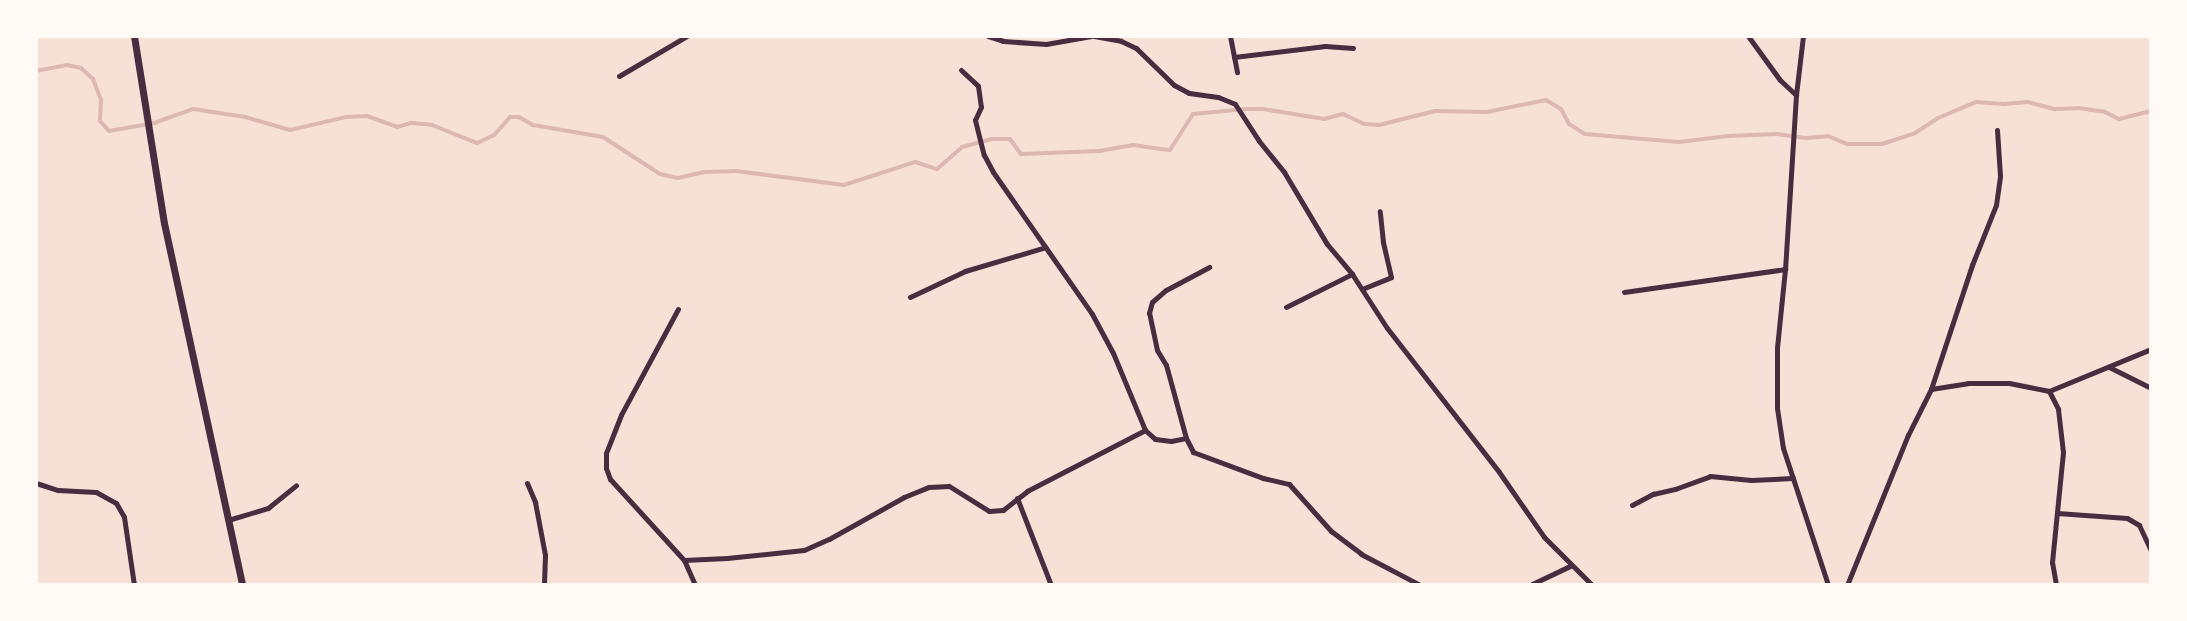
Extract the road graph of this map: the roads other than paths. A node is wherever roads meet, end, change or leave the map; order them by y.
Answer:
1 (134, 36) edge
2 (687, 36) edge
3 (988, 36) edge
4 (1093, 36) edge
5 (1230, 36) edge
6 (1748, 36) edge
7 (1803, 36) edge
8 (1353, 48) dead end
9 (1234, 57) junction
10 (961, 70) dead end
11 (1237, 72) dead end
12 (619, 76) dead end
13 (1796, 95) junction
14 (1996, 130) dead end
15 (1380, 211) dead end
16 (1046, 247) junction
17 (1209, 267) dead end
18 (1785, 269) junction
19 (1352, 274) junction
20 (1362, 289) junction
21 (1624, 292) dead end
22 (910, 297) dead end
23 (1286, 307) dead end
24 (678, 309) dead end
25 (2151, 349) edge
26 (2109, 367) junction
27 (2151, 388) edge
28 (1931, 389) junction
29 (2049, 391) junction
30 (1145, 430) junction
31 (1186, 438) junction
32 (1793, 478) junction
33 (36, 483) edge
34 (527, 483) dead end
35 (296, 485) dead end
36 (1017, 498) junction
37 (1632, 505) dead end
38 (2057, 513) junction
39 (228, 520) junction
40 (2151, 551) edge
41 (684, 560) junction
42 (1570, 566) junction
43 (134, 585) edge
44 (242, 585) edge
45 (544, 585) edge
46 (695, 585) edge
47 (1051, 585) edge
48 (1420, 585) edge
49 (1530, 585) edge
50 (1592, 585) edge
51 (1828, 585) edge
52 (1847, 585) edge
53 (2056, 585) edge

1 - 39 street
2 - 12 street
3 - 4 street
4 - 19 street
5 - 9 street
6 - 13 street
7 - 13 street
8 - 9 street
9 - 11 street
10 - 16 street
13 - 18 street
14 - 28 street
15 - 20 street
16 - 22 street
16 - 30 street
17 - 31 street
18 - 21 street
18 - 32 street
19 - 20 street
19 - 23 street
20 - 42 street
24 - 41 street
25 - 26 street
26 - 27 street
26 - 29 street
28 - 29 street
28 - 52 street
29 - 38 street
30 - 31 street
30 - 36 street
31 - 48 street
32 - 37 street
32 - 51 street
33 - 43 street
34 - 45 street
35 - 39 street
36 - 41 street
36 - 47 street
38 - 40 street
38 - 53 street
39 - 44 street
41 - 46 street
42 - 49 street
42 - 50 street

